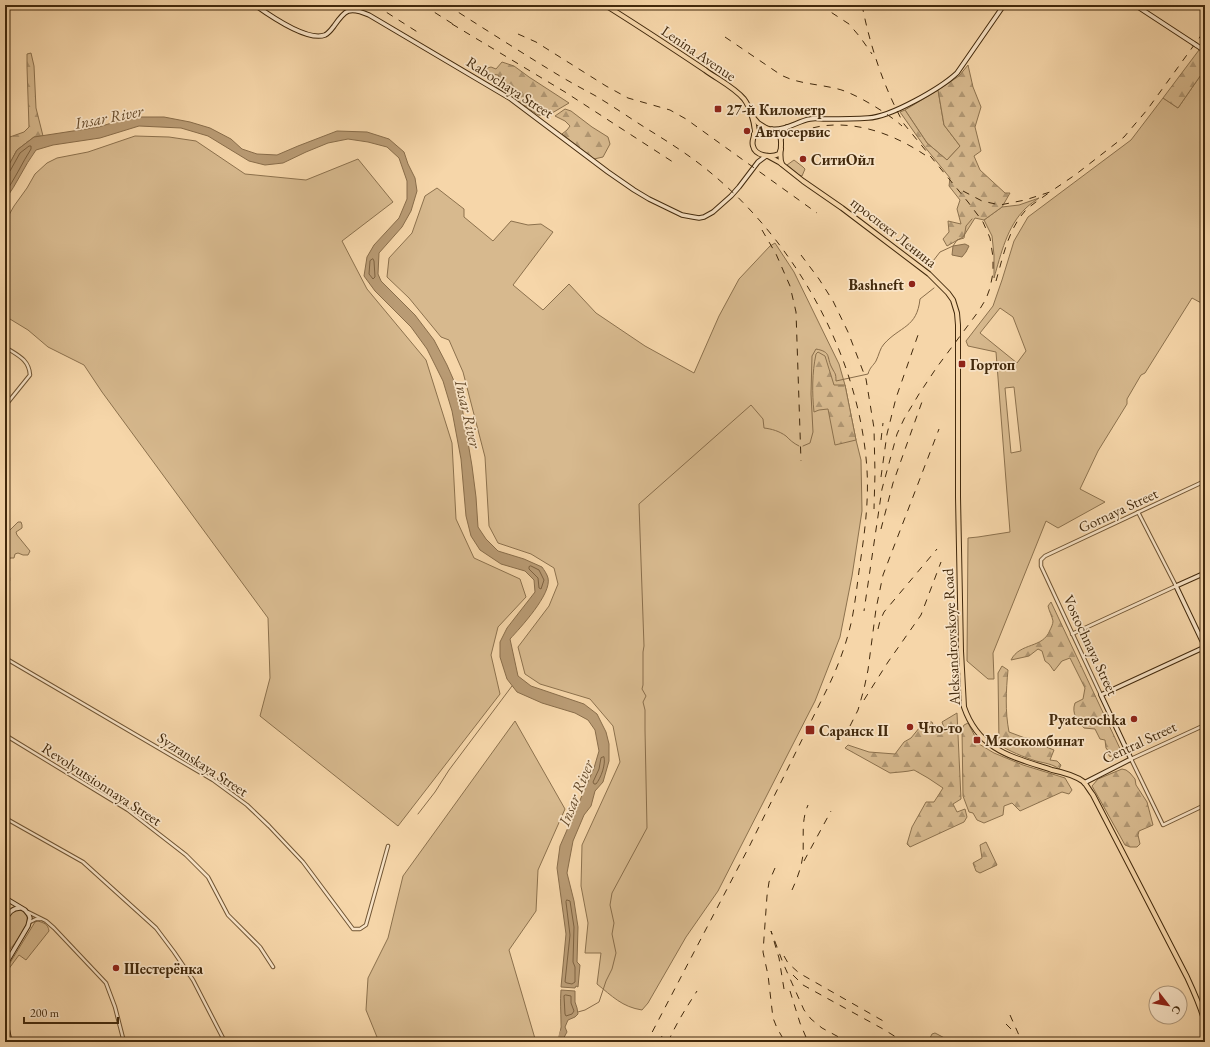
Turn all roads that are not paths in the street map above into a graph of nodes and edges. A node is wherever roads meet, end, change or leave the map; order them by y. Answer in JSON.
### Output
{"nodes":[{"id":1,"x":255,"y":5,"type":"edge"},
{"id":2,"x":605,"y":5,"type":"edge"},
{"id":3,"x":1004,"y":5,"type":"edge"},
{"id":4,"x":1135,"y":5,"type":"edge"},
{"id":5,"x":1205,"y":51,"type":"edge"},
{"id":6,"x":751,"y":115,"type":"junction"},
{"id":7,"x":788,"y":126,"type":"junction"},
{"id":8,"x":770,"y":129,"type":"junction"},
{"id":9,"x":754,"y":135,"type":"junction"},
{"id":10,"x":781,"y":140,"type":"junction"},
{"id":11,"x":781,"y":149,"type":"junction"},
{"id":12,"x":756,"y":151,"type":"junction"},
{"id":13,"x":767,"y":156,"type":"junction"},
{"id":14,"x":758,"y":162,"type":"junction"},
{"id":15,"x":783,"y":165,"type":"junction"},
{"id":16,"x":957,"y":340,"type":"joint"},
{"id":17,"x":5,"y":347,"type":"edge"},
{"id":18,"x":5,"y":406,"type":"edge"},
{"id":19,"x":1205,"y":481,"type":"edge"},
{"id":20,"x":1138,"y":512,"type":"junction"},
{"id":21,"x":1041,"y":560,"type":"joint"},
{"id":22,"x":1205,"y":573,"type":"edge"},
{"id":23,"x":1176,"y":586,"type":"junction"},
{"id":24,"x":1072,"y":634,"type":"junction"},
{"id":25,"x":1205,"y":647,"type":"edge"},
{"id":26,"x":5,"y":658,"type":"edge"},
{"id":27,"x":1101,"y":695,"type":"junction"},
{"id":28,"x":1205,"y":725,"type":"edge"},
{"id":29,"x":5,"y":735,"type":"edge"},
{"id":30,"x":1131,"y":759,"type":"junction"},
{"id":31,"x":1084,"y":783,"type":"junction"},
{"id":32,"x":1205,"y":805,"type":"edge"},
{"id":33,"x":5,"y":818,"type":"edge"},
{"id":34,"x":388,"y":846,"type":"dead end"},
{"id":35,"x":5,"y":898,"type":"edge"},
{"id":36,"x":5,"y":904,"type":"edge"},
{"id":37,"x":23,"y":909,"type":"junction"},
{"id":38,"x":28,"y":912,"type":"junction"},
{"id":39,"x":8,"y":915,"type":"junction"},
{"id":40,"x":42,"y":919,"type":"junction"},
{"id":41,"x":5,"y":920,"type":"edge"},
{"id":42,"x":30,"y":922,"type":"junction"},
{"id":43,"x":13,"y":951,"type":"junction"},
{"id":44,"x":5,"y":956,"type":"edge"},
{"id":45,"x":5,"y":965,"type":"edge"},
{"id":46,"x":273,"y":967,"type":"dead end"},
{"id":47,"x":5,"y":1019,"type":"edge"},
{"id":48,"x":1205,"y":1023,"type":"edge"},
{"id":49,"x":10,"y":1042,"type":"edge"},
{"id":50,"x":124,"y":1042,"type":"edge"},
{"id":51,"x":225,"y":1042,"type":"edge"}],
"edges":[{"from":1,"to":14,"type":"street","name":"Rabochaya Street"},
{"from":2,"to":6,"type":"main road","name":"Lenina Avenue"},
{"from":3,"to":7,"type":"street"},
{"from":4,"to":5,"type":"street"},
{"from":6,"to":8,"type":"main road"},
{"from":6,"to":9,"type":"main road"},
{"from":7,"to":8,"type":"street"},
{"from":7,"to":10,"type":"street"},
{"from":8,"to":9,"type":"main road"},
{"from":8,"to":10,"type":"main road"},
{"from":9,"to":12,"type":"main road"},
{"from":10,"to":11,"type":"main road"},
{"from":11,"to":13,"type":"main road"},
{"from":11,"to":15,"type":"main road"},
{"from":12,"to":13,"type":"main road"},
{"from":12,"to":14,"type":"street"},
{"from":13,"to":14,"type":"street","name":"Rabochaya Street"},
{"from":13,"to":15,"type":"main road","name":"проспект Ленина"},
{"from":15,"to":16,"type":"main road","name":"проспект Ленина"},
{"from":16,"to":31,"type":"main road","name":"Aleksandrovskoye Road"},
{"from":17,"to":18,"type":"street"},
{"from":19,"to":20,"type":"street","name":"Gornaya Street"},
{"from":20,"to":21,"type":"street","name":"Gornaya Street"},
{"from":20,"to":23,"type":"street"},
{"from":21,"to":24,"type":"street","name":"Vostochnaya Street"},
{"from":22,"to":23,"type":"street"},
{"from":23,"to":24,"type":"street"},
{"from":23,"to":25,"type":"street"},
{"from":24,"to":27,"type":"street","name":"Vostochnaya Street"},
{"from":25,"to":27,"type":"street"},
{"from":26,"to":34,"type":"street","name":"Syzranskaya Street"},
{"from":27,"to":30,"type":"street","name":"Vostochnaya Street"},
{"from":28,"to":30,"type":"street","name":"Central Street"},
{"from":29,"to":46,"type":"street","name":"Revolyutsionnaya Street"},
{"from":30,"to":31,"type":"street","name":"Central Street"},
{"from":30,"to":32,"type":"street","name":"Vostochnaya Street"},
{"from":31,"to":48,"type":"main road","name":"Aleksandrovskoye Road"},
{"from":33,"to":51,"type":"street"},
{"from":35,"to":37,"type":"street"},
{"from":36,"to":39,"type":"street"},
{"from":37,"to":38,"type":"street"},
{"from":37,"to":39,"type":"street"},
{"from":38,"to":40,"type":"street"},
{"from":38,"to":42,"type":"street"},
{"from":39,"to":41,"type":"street"},
{"from":40,"to":42,"type":"street"},
{"from":40,"to":50,"type":"street"},
{"from":42,"to":43,"type":"street"},
{"from":43,"to":44,"type":"street"},
{"from":43,"to":45,"type":"street"},
{"from":47,"to":49,"type":"street"}]}
